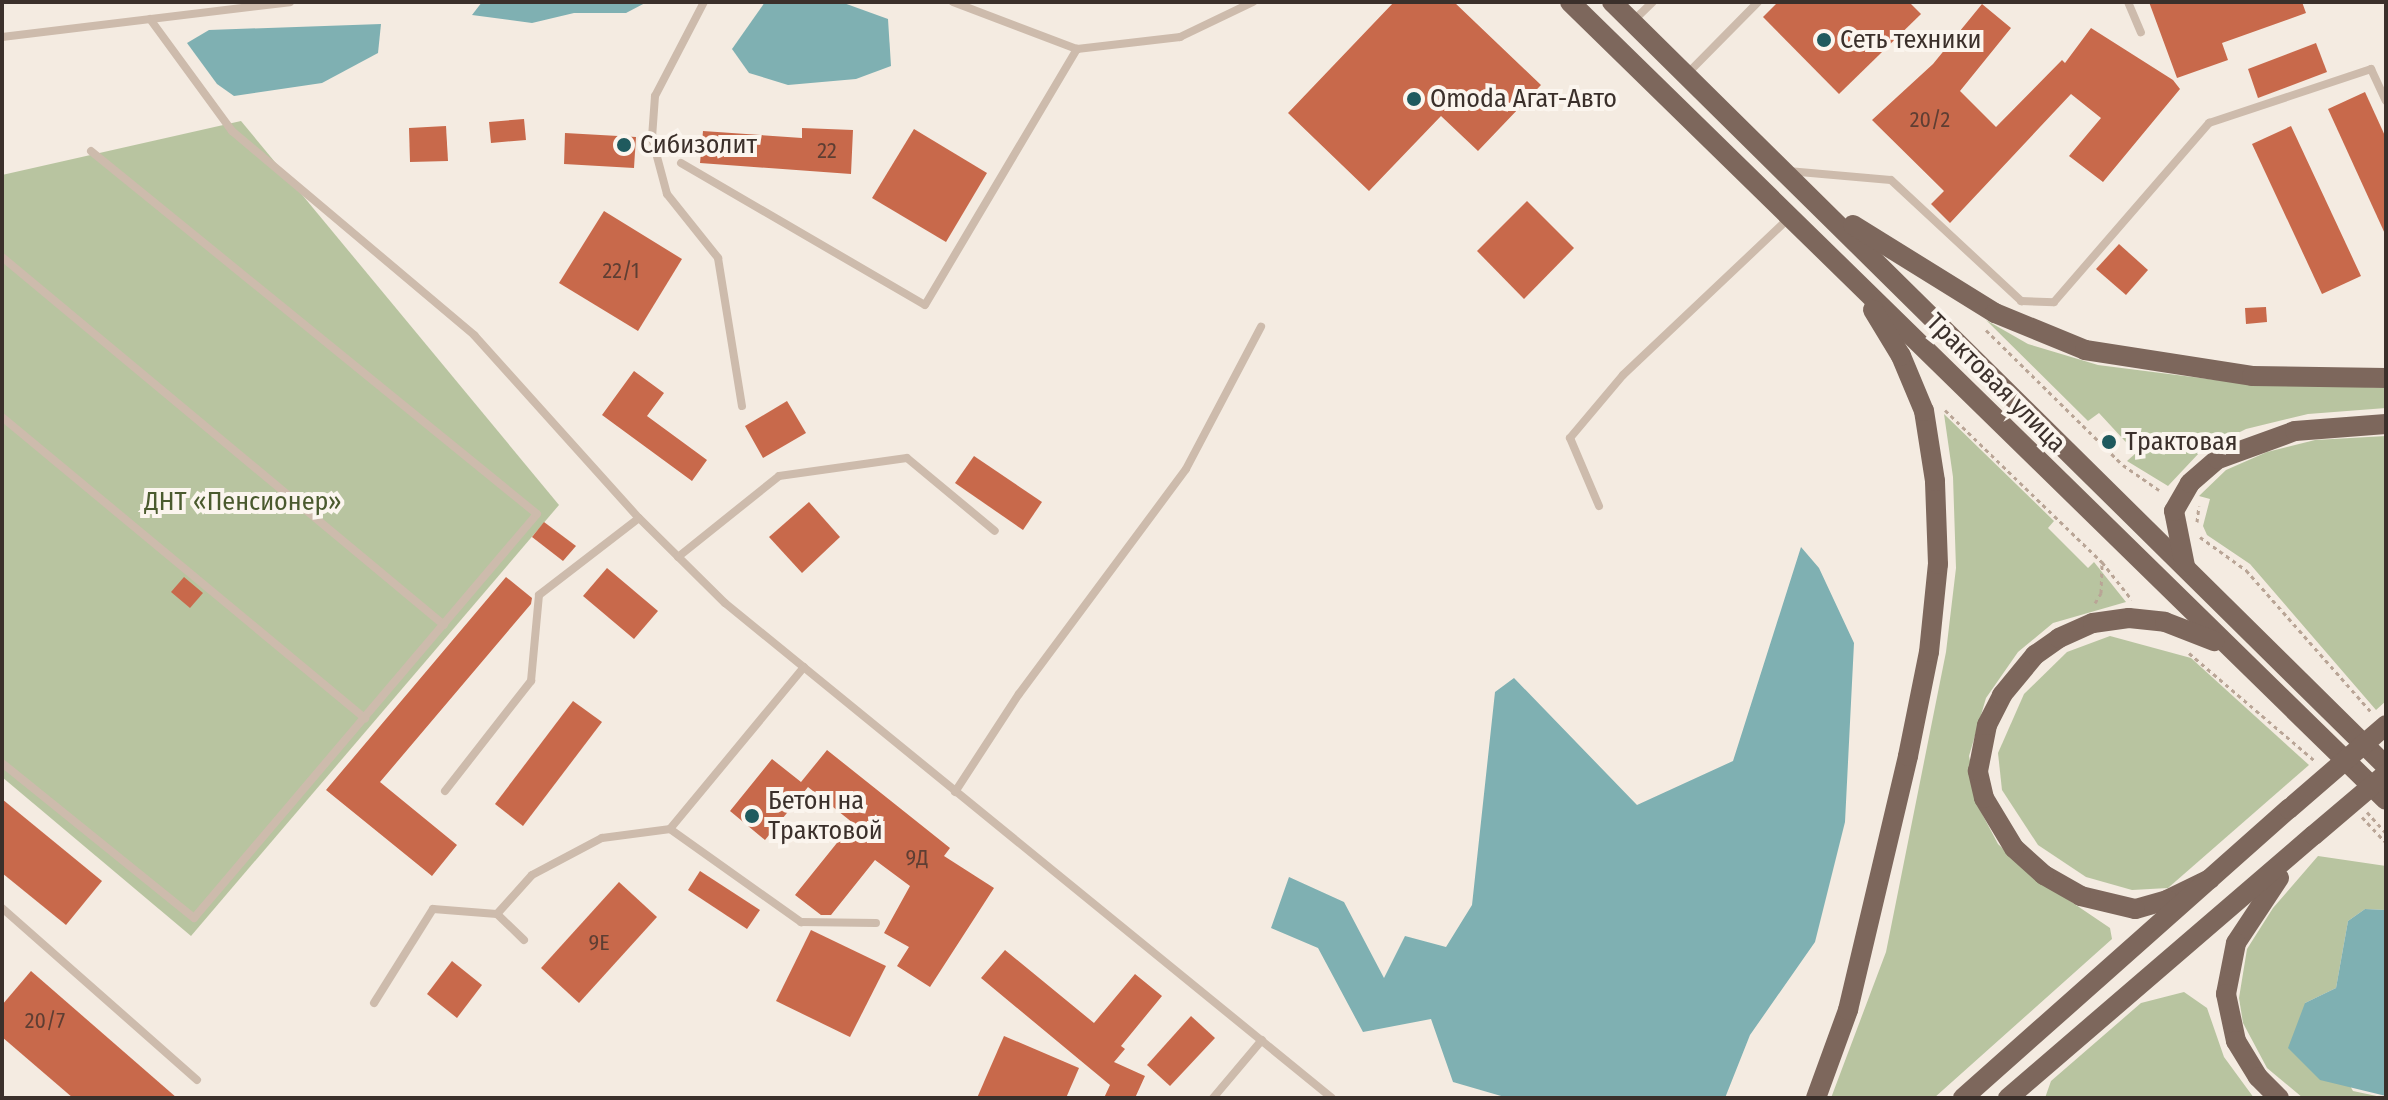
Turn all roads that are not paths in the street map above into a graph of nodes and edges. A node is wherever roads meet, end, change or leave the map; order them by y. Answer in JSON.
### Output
{"nodes":[{"id":1,"x":290,"y":2,"type":"edge"},
{"id":2,"x":704,"y":2,"type":"edge"},
{"id":3,"x":953,"y":2,"type":"edge"},
{"id":4,"x":1253,"y":2,"type":"edge"},
{"id":5,"x":1570,"y":2,"type":"edge"},
{"id":6,"x":1612,"y":2,"type":"edge"},
{"id":7,"x":1653,"y":2,"type":"edge"},
{"id":8,"x":1758,"y":2,"type":"edge"},
{"id":9,"x":2128,"y":2,"type":"edge"},
{"id":10,"x":150,"y":19,"type":"junction"},
{"id":11,"x":1632,"y":22,"type":"junction"},
{"id":12,"x":2141,"y":32,"type":"dead end"},
{"id":13,"x":2,"y":37,"type":"edge"},
{"id":14,"x":1077,"y":49,"type":"junction"},
{"id":15,"x":1686,"y":75,"type":"junction"},
{"id":16,"x":2386,"y":101,"type":"edge"},
{"id":17,"x":91,"y":151,"type":"dead end"},
{"id":18,"x":681,"y":163,"type":"dead end"},
{"id":19,"x":1783,"y":171,"type":"junction"},
{"id":20,"x":1805,"y":192,"type":"junction"},
{"id":21,"x":1791,"y":216,"type":"junction"},
{"id":22,"x":2,"y":257,"type":"edge"},
{"id":23,"x":1839,"y":265,"type":"junction"},
{"id":24,"x":1261,"y":327,"type":"dead end"},
{"id":25,"x":2386,"y":378,"type":"edge"},
{"id":26,"x":742,"y":406,"type":"dead end"},
{"id":27,"x":2,"y":417,"type":"edge"},
{"id":28,"x":2386,"y":424,"type":"edge"},
{"id":29,"x":1599,"y":506,"type":"dead end"},
{"id":30,"x":639,"y":518,"type":"junction"},
{"id":31,"x":995,"y":531,"type":"dead end"},
{"id":32,"x":678,"y":557,"type":"junction"},
{"id":33,"x":2186,"y":570,"type":"junction"},
{"id":34,"x":444,"y":625,"type":"junction"},
{"id":35,"x":2227,"y":648,"type":"junction"},
{"id":36,"x":804,"y":667,"type":"junction"},
{"id":37,"x":365,"y":718,"type":"junction"},
{"id":38,"x":2381,"y":721,"type":"edge"},
{"id":39,"x":2,"y":763,"type":"edge"},
{"id":40,"x":2386,"y":766,"type":"edge"},
{"id":41,"x":2386,"y":774,"type":"edge"},
{"id":42,"x":445,"y":791,"type":"dead end"},
{"id":43,"x":955,"y":792,"type":"junction"},
{"id":44,"x":2386,"y":800,"type":"edge"},
{"id":45,"x":670,"y":829,"type":"junction"},
{"id":46,"x":2314,"y":835,"type":"junction"},
{"id":47,"x":2210,"y":879,"type":"junction"},
{"id":48,"x":2,"y":908,"type":"edge"},
{"id":49,"x":497,"y":914,"type":"junction"},
{"id":50,"x":876,"y":923,"type":"dead end"},
{"id":51,"x":524,"y":940,"type":"dead end"},
{"id":52,"x":374,"y":1003,"type":"dead end"},
{"id":53,"x":1262,"y":1040,"type":"junction"},
{"id":54,"x":2053,"y":1059,"type":"junction"},
{"id":55,"x":197,"y":1080,"type":"dead end"},
{"id":56,"x":1213,"y":1098,"type":"edge"},
{"id":57,"x":1332,"y":1098,"type":"edge"},
{"id":58,"x":1816,"y":1098,"type":"edge"},
{"id":59,"x":1963,"y":1098,"type":"edge"},
{"id":60,"x":2008,"y":1098,"type":"edge"},
{"id":61,"x":2033,"y":1098,"type":"edge"},
{"id":62,"x":2279,"y":1098,"type":"edge"}],
"edges":[{"from":1,"to":10,"type":"lane"},
{"from":2,"to":26,"type":"lane"},
{"from":3,"to":14,"type":"lane"},
{"from":4,"to":14,"type":"lane"},
{"from":5,"to":21,"type":"main road","name":"Трактовая улица"},
{"from":6,"to":11,"type":"main road","name":"Трактовая улица"},
{"from":7,"to":11,"type":"lane"},
{"from":8,"to":15,"type":"lane"},
{"from":9,"to":12,"type":"lane"},
{"from":10,"to":13,"type":"lane"},
{"from":10,"to":30,"type":"lane"},
{"from":11,"to":15,"type":"main road","name":"Трактовая улица"},
{"from":14,"to":18,"type":"lane"},
{"from":15,"to":19,"type":"main road","name":"Трактовая улица"},
{"from":16,"to":19,"type":"lane"},
{"from":17,"to":34,"type":"lane"},
{"from":19,"to":20,"type":"main road","name":"Трактовая улица"},
{"from":20,"to":25,"type":"main road"},
{"from":20,"to":33,"type":"main road","name":"Трактовая улица"},
{"from":21,"to":23,"type":"main road","name":"Трактовая улица"},
{"from":21,"to":29,"type":"lane"},
{"from":22,"to":34,"type":"lane"},
{"from":23,"to":35,"type":"main road","name":"Трактовая улица"},
{"from":23,"to":58,"type":"main road"},
{"from":24,"to":43,"type":"lane"},
{"from":27,"to":37,"type":"lane"},
{"from":28,"to":33,"type":"main road"},
{"from":30,"to":32,"type":"lane"},
{"from":30,"to":42,"type":"lane"},
{"from":31,"to":32,"type":"lane"},
{"from":32,"to":36,"type":"lane"},
{"from":33,"to":40,"type":"main road","name":"Трактовая улица"},
{"from":34,"to":37,"type":"lane"},
{"from":35,"to":44,"type":"main road","name":"Трактовая улица"},
{"from":35,"to":47,"type":"main road"},
{"from":36,"to":43,"type":"lane"},
{"from":36,"to":45,"type":"lane"},
{"from":37,"to":39,"type":"lane"},
{"from":38,"to":47,"type":"main road","bridge":true},
{"from":41,"to":46,"type":"main road","bridge":true},
{"from":43,"to":53,"type":"lane"},
{"from":45,"to":49,"type":"lane"},
{"from":45,"to":50,"type":"lane"},
{"from":46,"to":54,"type":"main road"},
{"from":46,"to":62,"type":"main road"},
{"from":47,"to":59,"type":"main road"},
{"from":48,"to":55,"type":"lane"},
{"from":49,"to":51,"type":"lane"},
{"from":49,"to":52,"type":"lane"},
{"from":53,"to":56,"type":"lane"},
{"from":53,"to":57,"type":"lane"},
{"from":54,"to":60,"type":"main road"},
{"from":54,"to":61,"type":"main road"}]}
